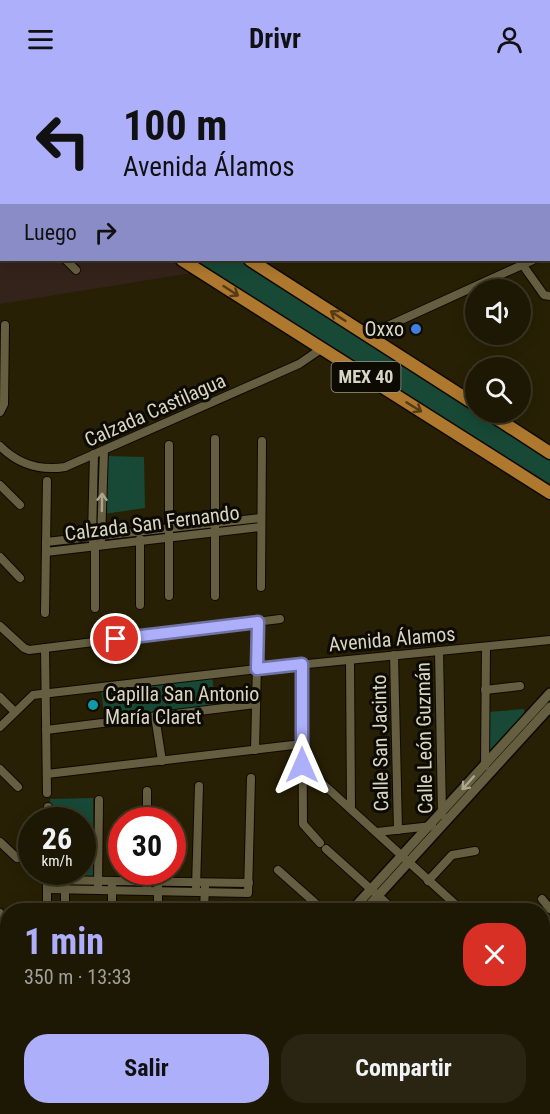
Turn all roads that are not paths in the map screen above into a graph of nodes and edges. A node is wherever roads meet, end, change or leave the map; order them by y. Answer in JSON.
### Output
{"nodes":[{"id":1,"x":67,"y":261,"type":"edge"},
{"id":2,"x":184,"y":261,"type":"edge"},
{"id":3,"x":252,"y":261,"type":"edge"},
{"id":4,"x":530,"y":261,"type":"edge"},
{"id":5,"x":522,"y":264,"type":"junction"},
{"id":6,"x":76,"y":270,"type":"dead end"},
{"id":7,"x":550,"y":296,"type":"edge"},
{"id":8,"x":5,"y":325,"type":"dead end"},
{"id":9,"x":368,"y":335,"type":"junction"},
{"id":10,"x":2,"y":344,"type":"edge"},
{"id":11,"x":321,"y":349,"type":"junction"},
{"id":12,"x":465,"y":398,"type":"edge"},
{"id":13,"x":0,"y":412,"type":"edge"},
{"id":14,"x":504,"y":423,"type":"edge"},
{"id":15,"x":215,"y":439,"type":"dead end"},
{"id":16,"x":262,"y":441,"type":"dead end"},
{"id":17,"x":169,"y":445,"type":"dead end"},
{"id":18,"x":0,"y":446,"type":"edge"},
{"id":19,"x":104,"y":450,"type":"junction"},
{"id":20,"x":550,"y":453,"type":"edge"},
{"id":21,"x":94,"y":454,"type":"junction"},
{"id":22,"x":47,"y":481,"type":"dead end"},
{"id":23,"x":0,"y":485,"type":"edge"},
{"id":24,"x":550,"y":493,"type":"edge"},
{"id":25,"x":20,"y":505,"type":"dead end"},
{"id":26,"x":261,"y":518,"type":"junction"},
{"id":27,"x":215,"y":527,"type":"junction"},
{"id":28,"x":261,"y":527,"type":"junction"},
{"id":29,"x":169,"y":528,"type":"junction"},
{"id":30,"x":140,"y":531,"type":"junction"},
{"id":31,"x":101,"y":536,"type":"junction"},
{"id":32,"x":92,"y":537,"type":"junction"},
{"id":33,"x":169,"y":537,"type":"junction"},
{"id":34,"x":140,"y":541,"type":"junction"},
{"id":35,"x":46,"y":542,"type":"junction"},
{"id":36,"x":96,"y":548,"type":"junction"},
{"id":37,"x":46,"y":552,"type":"junction"},
{"id":38,"x":2,"y":563,"type":"edge"},
{"id":39,"x":20,"y":578,"type":"dead end"},
{"id":40,"x":261,"y":587,"type":"dead end"},
{"id":41,"x":169,"y":596,"type":"dead end"},
{"id":42,"x":216,"y":596,"type":"dead end"},
{"id":43,"x":140,"y":605,"type":"dead end"},
{"id":44,"x":95,"y":608,"type":"dead end"},
{"id":45,"x":45,"y":613,"type":"dead end"},
{"id":46,"x":280,"y":619,"type":"dead end"},
{"id":47,"x":258,"y":622,"type":"junction"},
{"id":48,"x":0,"y":626,"type":"edge"},
{"id":49,"x":550,"y":640,"type":"edge"},
{"id":50,"x":486,"y":647,"type":"junction"},
{"id":51,"x":45,"y":648,"type":"junction"},
{"id":52,"x":439,"y":651,"type":"junction"},
{"id":53,"x":394,"y":655,"type":"junction"},
{"id":54,"x":350,"y":660,"type":"junction"},
{"id":55,"x":302,"y":664,"type":"junction"},
{"id":56,"x":257,"y":669,"type":"junction"},
{"id":57,"x":520,"y":686,"type":"dead end"},
{"id":58,"x":486,"y":690,"type":"junction"},
{"id":59,"x":46,"y":693,"type":"junction"},
{"id":60,"x":550,"y":693,"type":"edge"},
{"id":61,"x":0,"y":697,"type":"edge"},
{"id":62,"x":256,"y":704,"type":"junction"},
{"id":63,"x":550,"y":706,"type":"edge"},
{"id":64,"x":15,"y":712,"type":"junction"},
{"id":65,"x":155,"y":716,"type":"junction"},
{"id":66,"x":526,"y":726,"type":"junction"},
{"id":67,"x":0,"y":727,"type":"edge"},
{"id":68,"x":46,"y":730,"type":"junction"},
{"id":69,"x":302,"y":744,"type":"junction"},
{"id":70,"x":255,"y":750,"type":"junction"},
{"id":71,"x":162,"y":761,"type":"junction"},
{"id":72,"x":302,"y":765,"type":"junction"},
{"id":73,"x":485,"y":765,"type":"junction"},
{"id":74,"x":0,"y":769,"type":"edge"},
{"id":75,"x":47,"y":774,"type":"junction"},
{"id":76,"x":487,"y":777,"type":"junction"},
{"id":77,"x":251,"y":778,"type":"dead end"},
{"id":78,"x":199,"y":786,"type":"dead end"},
{"id":79,"x":18,"y":787,"type":"dead end"},
{"id":80,"x":147,"y":791,"type":"dead end"},
{"id":81,"x":47,"y":793,"type":"dead end"},
{"id":82,"x":99,"y":800,"type":"dead end"},
{"id":83,"x":147,"y":807,"type":"edge"},
{"id":84,"x":351,"y":808,"type":"junction"},
{"id":85,"x":442,"y":812,"type":"junction"},
{"id":86,"x":442,"y":825,"type":"junction"},
{"id":87,"x":429,"y":826,"type":"junction"},
{"id":88,"x":398,"y":830,"type":"junction"},
{"id":89,"x":377,"y":832,"type":"junction"},
{"id":90,"x":0,"y":842,"type":"edge"},
{"id":91,"x":475,"y":851,"type":"dead end"},
{"id":92,"x":17,"y":858,"type":"dead end"},
{"id":93,"x":405,"y":860,"type":"junction"},
{"id":94,"x":278,"y":870,"type":"dead end"},
{"id":95,"x":428,"y":881,"type":"junction"},
{"id":96,"x":108,"y":882,"type":"edge"},
{"id":97,"x":186,"y":883,"type":"edge"},
{"id":98,"x":201,"y":883,"type":"junction"},
{"id":99,"x":47,"y":885,"type":"edge"},
{"id":100,"x":65,"y":885,"type":"joint"},
{"id":101,"x":112,"y":885,"type":"edge"},
{"id":102,"x":147,"y":885,"type":"edge"},
{"id":103,"x":158,"y":885,"type":"edge"},
{"id":104,"x":98,"y":886,"type":"junction"},
{"id":105,"x":249,"y":887,"type":"junction"},
{"id":106,"x":112,"y":890,"type":"junction"},
{"id":107,"x":147,"y":891,"type":"junction"},
{"id":108,"x":158,"y":891,"type":"junction"},
{"id":109,"x":200,"y":892,"type":"junction"},
{"id":110,"x":375,"y":892,"type":"junction"},
{"id":111,"x":542,"y":899,"type":"dead end"},
{"id":112,"x":47,"y":903,"type":"edge"},
{"id":113,"x":64,"y":903,"type":"edge"},
{"id":114,"x":112,"y":903,"type":"edge"},
{"id":115,"x":158,"y":903,"type":"edge"},
{"id":116,"x":202,"y":903,"type":"edge"},
{"id":117,"x":315,"y":903,"type":"edge"},
{"id":118,"x":361,"y":903,"type":"edge"},
{"id":119,"x":369,"y":903,"type":"edge"},
{"id":120,"x":387,"y":903,"type":"edge"},
{"id":121,"x":454,"y":903,"type":"edge"},
{"id":122,"x":545,"y":903,"type":"edge"}],
"edges":[{"from":1,"to":6,"type":"street"},
{"from":2,"to":11,"type":"highway","number":"MEX 40","one_way":true},
{"from":9,"to":3,"type":"highway","number":"MEX 40","one_way":true},
{"from":4,"to":5,"type":"street"},
{"from":5,"to":7,"type":"street"},
{"from":5,"to":9,"type":"street"},
{"from":8,"to":10,"type":"street"},
{"from":9,"to":12,"type":"highway","number":"MEX 40"},
{"from":10,"to":13,"type":"street"},
{"from":11,"to":19,"type":"street","name":"Calzada Castilagua"},
{"from":11,"to":24,"type":"highway","number":"MEX 40","one_way":true},
{"from":14,"to":20,"type":"highway"},
{"from":15,"to":27,"type":"street"},
{"from":16,"to":26,"type":"street"},
{"from":17,"to":29,"type":"street"},
{"from":18,"to":21,"type":"street","name":"Calzada Castilagua"},
{"from":19,"to":21,"type":"street","name":"Calzada Castilagua"},
{"from":31,"to":19,"type":"street","one_way":true},
{"from":21,"to":32,"type":"street"},
{"from":22,"to":35,"type":"street"},
{"from":23,"to":25,"type":"street"},
{"from":26,"to":27,"type":"street","name":"Calzada San Fernando"},
{"from":26,"to":28,"type":"street"},
{"from":27,"to":28,"type":"street","name":"Calzada San Fernando"},
{"from":27,"to":29,"type":"street","name":"Calzada San Fernando"},
{"from":27,"to":33,"type":"street","name":"Calzada San Fernando"},
{"from":27,"to":42,"type":"street"},
{"from":28,"to":40,"type":"street"},
{"from":29,"to":30,"type":"street","name":"Calzada San Fernando"},
{"from":29,"to":33,"type":"street"},
{"from":30,"to":31,"type":"street","name":"Calzada San Fernando"},
{"from":30,"to":34,"type":"street"},
{"from":31,"to":32,"type":"street","name":"Calzada San Fernando"},
{"from":31,"to":36,"type":"street"},
{"from":32,"to":35,"type":"street","name":"Calzada San Fernando"},
{"from":32,"to":36,"type":"street"},
{"from":33,"to":34,"type":"street","name":"Calzada San Fernando"},
{"from":33,"to":41,"type":"street"},
{"from":34,"to":36,"type":"street","name":"Calzada San Fernando"},
{"from":34,"to":43,"type":"street"},
{"from":35,"to":37,"type":"street"},
{"from":36,"to":37,"type":"street","name":"Calzada San Fernando"},
{"from":36,"to":44,"type":"street"},
{"from":37,"to":45,"type":"street"},
{"from":38,"to":39,"type":"street"},
{"from":46,"to":47,"type":"street"},
{"from":47,"to":51,"type":"street"},
{"from":47,"to":56,"type":"street"},
{"from":48,"to":51,"type":"street"},
{"from":49,"to":50,"type":"street","name":"Avenida Álamos"},
{"from":50,"to":52,"type":"street","name":"Avenida Álamos"},
{"from":50,"to":58,"type":"street"},
{"from":51,"to":59,"type":"street"},
{"from":52,"to":53,"type":"street","name":"Avenida Álamos"},
{"from":52,"to":85,"type":"street","name":"Calle León Guzmán"},
{"from":53,"to":54,"type":"street","name":"Avenida Álamos"},
{"from":53,"to":88,"type":"street","name":"Calle San Jacinto"},
{"from":54,"to":55,"type":"street","name":"Avenida Álamos"},
{"from":54,"to":84,"type":"street"},
{"from":55,"to":56,"type":"street","name":"Avenida Álamos"},
{"from":55,"to":69,"type":"street"},
{"from":56,"to":59,"type":"street","name":"Avenida Álamos"},
{"from":56,"to":62,"type":"street"},
{"from":57,"to":58,"type":"street"},
{"from":58,"to":73,"type":"street"},
{"from":59,"to":64,"type":"street","name":"Avenida Álamos"},
{"from":59,"to":68,"type":"street"},
{"from":60,"to":66,"type":"street"},
{"from":61,"to":64,"type":"street"},
{"from":62,"to":65,"type":"street"},
{"from":62,"to":70,"type":"street"},
{"from":63,"to":66,"type":"street"},
{"from":64,"to":67,"type":"street","name":"Avenida Álamos"},
{"from":65,"to":68,"type":"street"},
{"from":65,"to":71,"type":"street"},
{"from":66,"to":73,"type":"street"},
{"from":66,"to":76,"type":"street"},
{"from":68,"to":75,"type":"street"},
{"from":69,"to":70,"type":"street"},
{"from":69,"to":72,"type":"street"},
{"from":70,"to":71,"type":"street"},
{"from":71,"to":75,"type":"street"},
{"from":72,"to":84,"type":"street"},
{"from":72,"to":110,"type":"street"},
{"from":73,"to":76,"type":"street"},
{"from":73,"to":85,"type":"street","one_way":true},
{"from":74,"to":79,"type":"street"},
{"from":75,"to":81,"type":"street"},
{"from":76,"to":86,"type":"street"},
{"from":77,"to":105,"type":"street"},
{"from":78,"to":98,"type":"street"},
{"from":80,"to":83,"type":"street"},
{"from":82,"to":104,"type":"street"},
{"from":84,"to":89,"type":"street"},
{"from":85,"to":86,"type":"street","name":"Calle León Guzmán"},
{"from":85,"to":87,"type":"street"},
{"from":86,"to":87,"type":"street"},
{"from":86,"to":93,"type":"street"},
{"from":87,"to":88,"type":"street"},
{"from":87,"to":93,"type":"street"},
{"from":88,"to":89,"type":"street"},
{"from":89,"to":93,"type":"street"},
{"from":90,"to":92,"type":"street"},
{"from":91,"to":95,"type":"street"},
{"from":93,"to":95,"type":"street"},
{"from":93,"to":110,"type":"street"},
{"from":94,"to":117,"type":"street"},
{"from":95,"to":121,"type":"street"},
{"from":96,"to":104,"type":"street"},
{"from":97,"to":98,"type":"street"},
{"from":98,"to":105,"type":"street"},
{"from":98,"to":109,"type":"street"},
{"from":99,"to":112,"type":"street"},
{"from":100,"to":104,"type":"street"},
{"from":100,"to":113,"type":"street"},
{"from":101,"to":106,"type":"street"},
{"from":102,"to":107,"type":"street"},
{"from":103,"to":108,"type":"street"},
{"from":104,"to":106,"type":"street"},
{"from":105,"to":109,"type":"street"},
{"from":106,"to":107,"type":"street"},
{"from":106,"to":114,"type":"street"},
{"from":107,"to":108,"type":"street"},
{"from":108,"to":109,"type":"street"},
{"from":108,"to":115,"type":"street"},
{"from":109,"to":116,"type":"street"},
{"from":110,"to":118,"type":"street"},
{"from":110,"to":119,"type":"street"},
{"from":110,"to":120,"type":"street"},
{"from":111,"to":122,"type":"street"}]}
